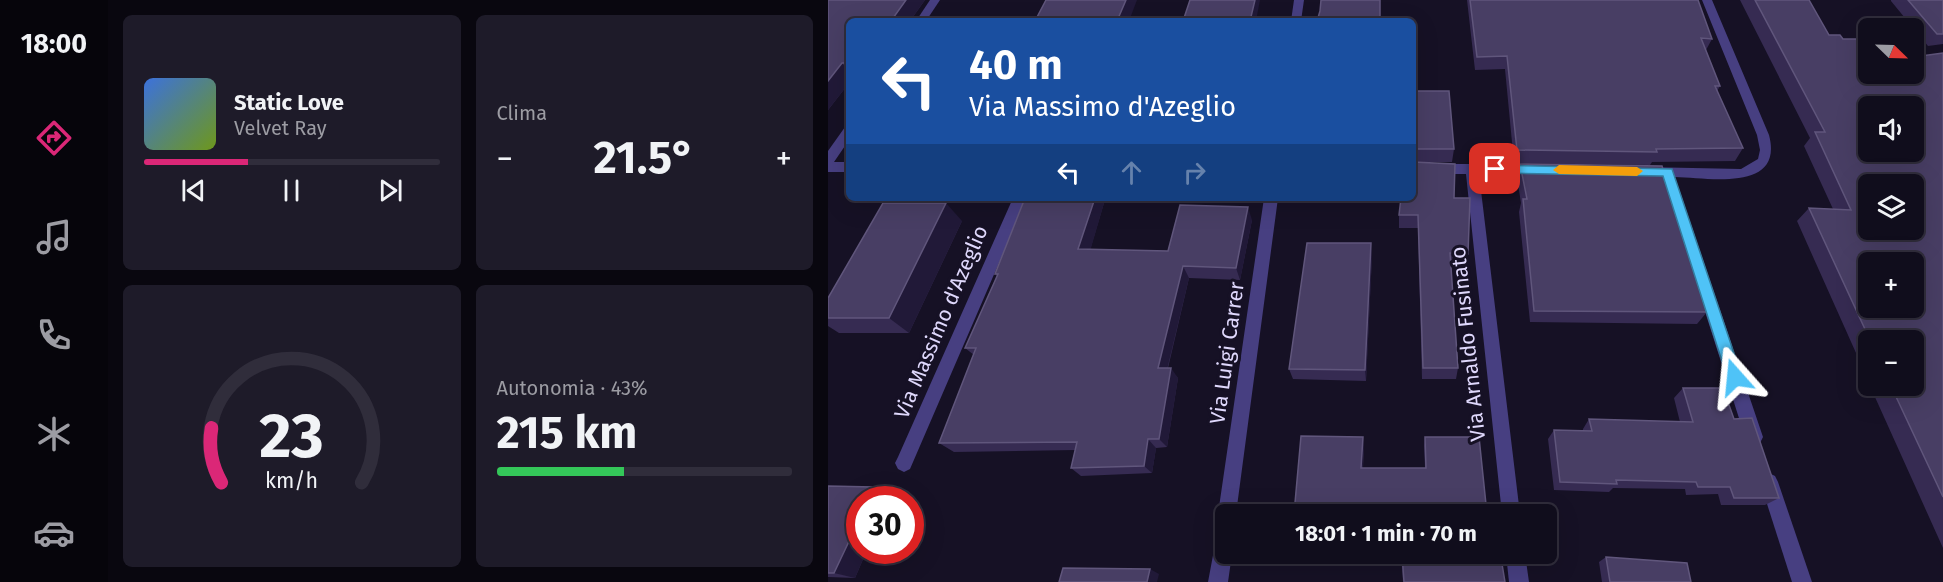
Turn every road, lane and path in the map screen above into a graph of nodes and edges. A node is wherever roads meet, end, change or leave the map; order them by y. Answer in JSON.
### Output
{"nodes":[{"id":1,"x":935,"y":0,"type":"edge"},
{"id":2,"x":1299,"y":0,"type":"edge"},
{"id":3,"x":1707,"y":0,"type":"edge"},
{"id":4,"x":923,"y":18,"type":"edge"},
{"id":5,"x":1296,"y":18,"type":"edge"},
{"id":6,"x":846,"y":134,"type":"edge"},
{"id":7,"x":828,"y":161,"type":"edge"},
{"id":8,"x":828,"y":167,"type":"edge"},
{"id":9,"x":846,"y":167,"type":"edge"},
{"id":10,"x":1416,"y":169,"type":"edge"},
{"id":11,"x":1472,"y":169,"type":"junction"},
{"id":12,"x":1553,"y":170,"type":"edge"},
{"id":13,"x":1633,"y":171,"type":"edge"},
{"id":14,"x":1667,"y":172,"type":"junction"},
{"id":15,"x":1019,"y":201,"type":"edge"},
{"id":16,"x":1271,"y":201,"type":"edge"},
{"id":17,"x":904,"y":463,"type":"dead end"},
{"id":18,"x":1228,"y":504,"type":"edge"},
{"id":19,"x":1510,"y":504,"type":"edge"},
{"id":20,"x":1221,"y":564,"type":"edge"},
{"id":21,"x":1517,"y":564,"type":"edge"},
{"id":22,"x":1218,"y":582,"type":"edge"},
{"id":23,"x":1519,"y":582,"type":"edge"},
{"id":24,"x":1802,"y":582,"type":"edge"}],
"edges":[{"from":1,"to":4,"type":"street"},
{"from":2,"to":5,"type":"street"},
{"from":3,"to":14,"type":"street"},
{"from":6,"to":7,"type":"street"},
{"from":8,"to":9,"type":"street"},
{"from":10,"to":11,"type":"street"},
{"from":11,"to":12,"type":"street"},
{"from":11,"to":19,"type":"street","name":"Via Arnaldo Fusinato"},
{"from":13,"to":14,"type":"street"},
{"from":14,"to":24,"type":"street"},
{"from":15,"to":17,"type":"street","name":"Via Massimo d'Azeglio"},
{"from":16,"to":18,"type":"street","name":"Via Luigi Carrer"},
{"from":20,"to":22,"type":"street"},
{"from":21,"to":23,"type":"street"}]}
